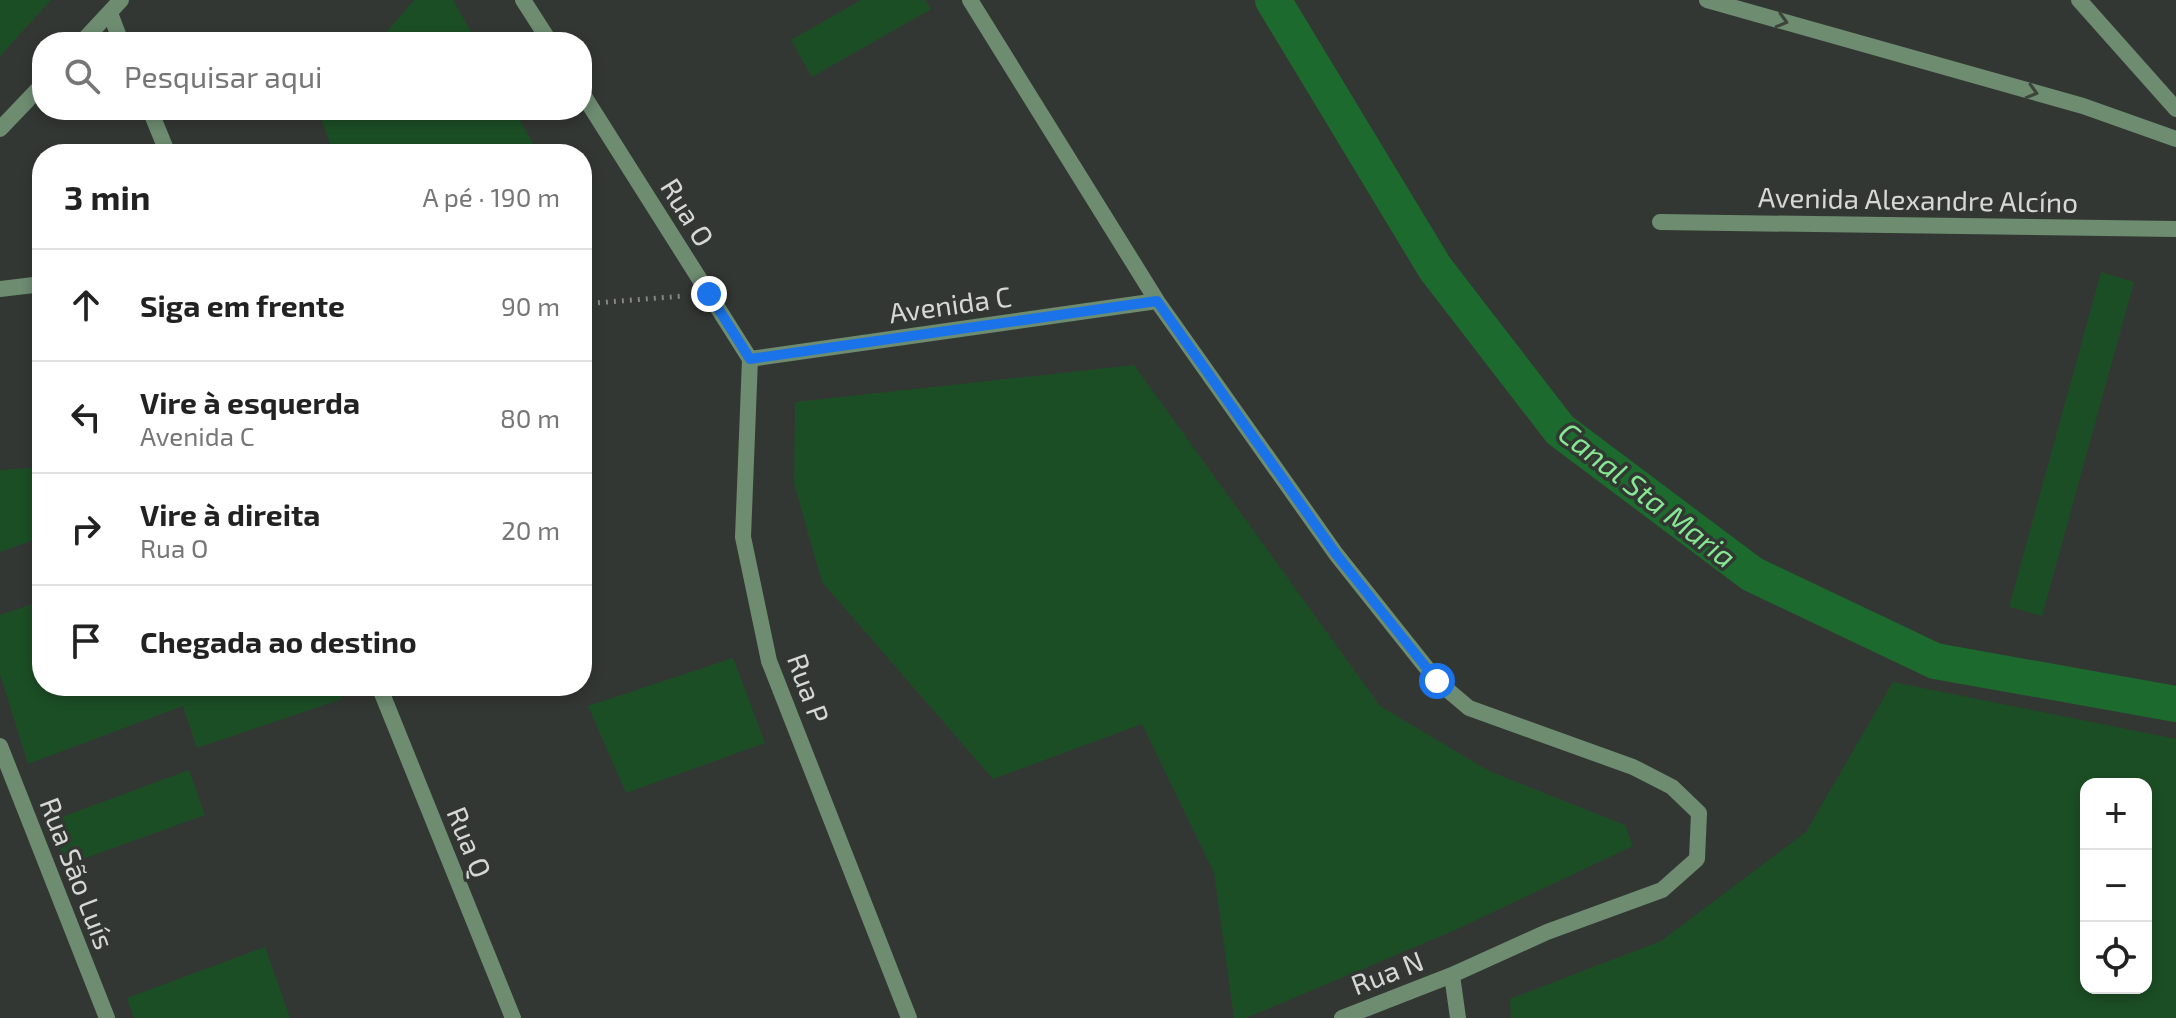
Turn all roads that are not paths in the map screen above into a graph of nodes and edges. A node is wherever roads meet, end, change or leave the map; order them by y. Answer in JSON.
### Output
{"nodes":[{"id":1,"x":121,"y":0,"type":"edge"},
{"id":2,"x":523,"y":0,"type":"edge"},
{"id":3,"x":970,"y":0,"type":"edge"},
{"id":4,"x":2079,"y":0,"type":"edge"},
{"id":5,"x":1711,"y":1,"type":"edge"},
{"id":6,"x":110,"y":13,"type":"junction"},
{"id":7,"x":92,"y":32,"type":"edge"},
{"id":8,"x":117,"y":32,"type":"edge"},
{"id":9,"x":544,"y":32,"type":"edge"},
{"id":10,"x":32,"y":95,"type":"edge"},
{"id":11,"x":592,"y":109,"type":"edge"},
{"id":12,"x":2176,"y":109,"type":"edge"},
{"id":13,"x":154,"y":120,"type":"edge"},
{"id":14,"x":0,"y":129,"type":"edge"},
{"id":15,"x":2176,"y":139,"type":"edge"},
{"id":16,"x":164,"y":144,"type":"edge"},
{"id":17,"x":1660,"y":222,"type":"dead end"},
{"id":18,"x":2176,"y":229,"type":"edge"},
{"id":19,"x":32,"y":285,"type":"edge"},
{"id":20,"x":0,"y":289,"type":"edge"},
{"id":21,"x":1157,"y":301,"type":"junction"},
{"id":22,"x":750,"y":359,"type":"junction"},
{"id":23,"x":383,"y":696,"type":"edge"},
{"id":24,"x":0,"y":746,"type":"edge"},
{"id":25,"x":1452,"y":975,"type":"junction"},
{"id":26,"x":107,"y":1018,"type":"edge"},
{"id":27,"x":513,"y":1018,"type":"edge"},
{"id":28,"x":909,"y":1018,"type":"edge"},
{"id":29,"x":1342,"y":1018,"type":"edge"},
{"id":30,"x":1458,"y":1018,"type":"edge"}],
"edges":[{"from":1,"to":6,"type":"street"},
{"from":2,"to":9,"type":"street"},
{"from":3,"to":21,"type":"street","name":"Rua N"},
{"from":4,"to":12,"type":"street"},
{"from":5,"to":15,"type":"street","one_way":true},
{"from":6,"to":7,"type":"street"},
{"from":6,"to":8,"type":"street"},
{"from":10,"to":14,"type":"street"},
{"from":11,"to":22,"type":"street","name":"Rua O"},
{"from":13,"to":16,"type":"street"},
{"from":17,"to":18,"type":"street","name":"Avenida Alexandre Alcíno"},
{"from":19,"to":20,"type":"street"},
{"from":21,"to":22,"type":"street","name":"Avenida C"},
{"from":21,"to":25,"type":"street","name":"Rua N"},
{"from":22,"to":28,"type":"street","name":"Rua P"},
{"from":23,"to":27,"type":"street","name":"Rua Q"},
{"from":24,"to":26,"type":"street","name":"Rua São Luís"},
{"from":25,"to":29,"type":"street","name":"Rua N"},
{"from":25,"to":30,"type":"street"}]}
